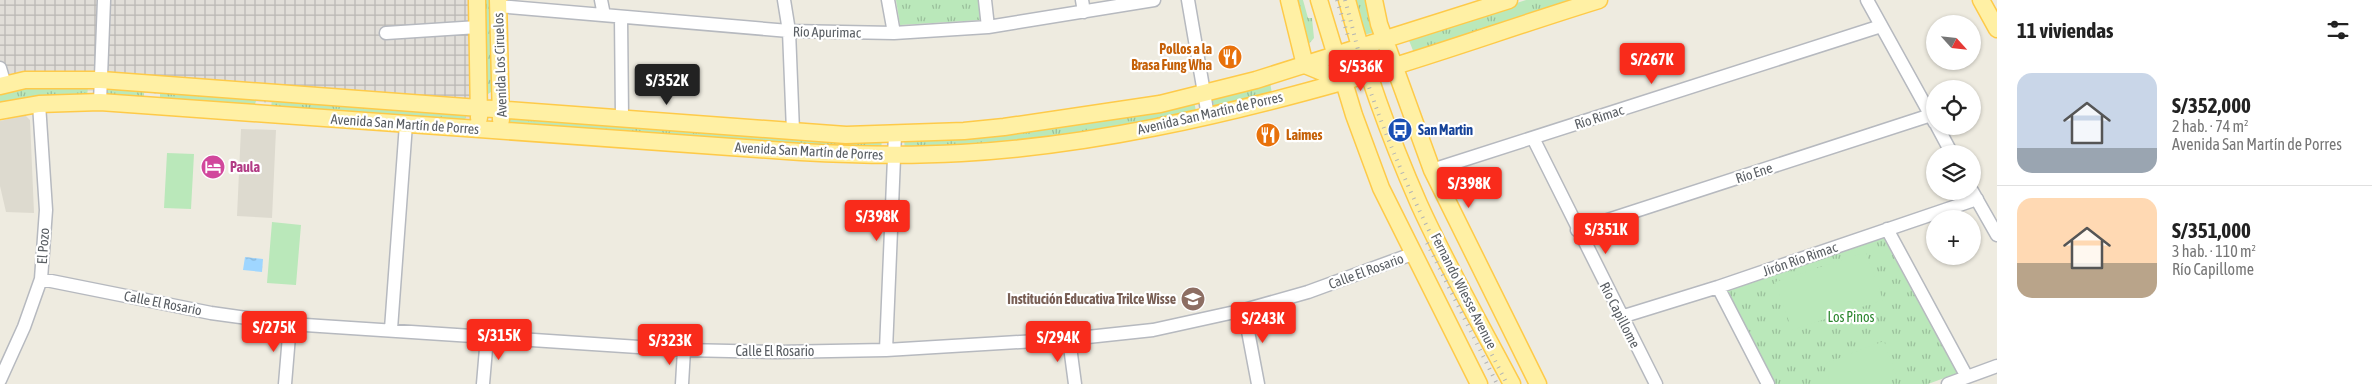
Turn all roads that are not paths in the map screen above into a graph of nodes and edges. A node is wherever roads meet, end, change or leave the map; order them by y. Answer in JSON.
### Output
{"nodes":[{"id":1,"x":104,"y":0,"type":"edge"},
{"id":2,"x":477,"y":0,"type":"edge"},
{"id":3,"x":602,"y":0,"type":"edge"},
{"id":4,"x":784,"y":0,"type":"edge"},
{"id":5,"x":888,"y":0,"type":"edge"},
{"id":6,"x":985,"y":0,"type":"edge"},
{"id":7,"x":1154,"y":0,"type":"edge"},
{"id":8,"x":1188,"y":0,"type":"edge"},
{"id":9,"x":1289,"y":0,"type":"edge"},
{"id":10,"x":1319,"y":0,"type":"edge"},
{"id":11,"x":1347,"y":0,"type":"edge"},
{"id":12,"x":1374,"y":0,"type":"edge"},
{"id":13,"x":1509,"y":0,"type":"edge"},
{"id":14,"x":1599,"y":0,"type":"edge"},
{"id":15,"x":1867,"y":0,"type":"edge"},
{"id":16,"x":1981,"y":0,"type":"edge"},
{"id":17,"x":498,"y":3,"type":"edge"},
{"id":18,"x":1083,"y":6,"type":"edge"},
{"id":19,"x":604,"y":16,"type":"junction"},
{"id":20,"x":621,"y":17,"type":"junction"},
{"id":21,"x":1881,"y":26,"type":"junction"},
{"id":22,"x":478,"y":27,"type":"junction"},
{"id":23,"x":988,"y":27,"type":"junction"},
{"id":24,"x":1997,"y":29,"type":"edge"},
{"id":25,"x":789,"y":31,"type":"junction"},
{"id":26,"x":386,"y":33,"type":"dead end"},
{"id":27,"x":894,"y":33,"type":"junction"},
{"id":28,"x":1385,"y":40,"type":"junction"},
{"id":29,"x":1360,"y":48,"type":"junction"},
{"id":30,"x":1336,"y":56,"type":"junction"},
{"id":31,"x":1306,"y":65,"type":"junction"},
{"id":32,"x":1394,"y":66,"type":"junction"},
{"id":33,"x":0,"y":68,"type":"edge"},
{"id":34,"x":1280,"y":73,"type":"junction"},
{"id":35,"x":1369,"y":73,"type":"junction"},
{"id":36,"x":101,"y":80,"type":"junction"},
{"id":37,"x":1344,"y":81,"type":"junction"},
{"id":38,"x":155,"y":84,"type":"junction"},
{"id":39,"x":2,"y":86,"type":"edge"},
{"id":40,"x":266,"y":92,"type":"junction"},
{"id":41,"x":1204,"y":92,"type":"junction"},
{"id":42,"x":1285,"y":96,"type":"junction"},
{"id":43,"x":100,"y":102,"type":"junction"},
{"id":44,"x":38,"y":104,"type":"junction"},
{"id":45,"x":153,"y":106,"type":"junction"},
{"id":46,"x":1926,"y":108,"type":"edge"},
{"id":47,"x":479,"y":109,"type":"junction"},
{"id":48,"x":501,"y":109,"type":"junction"},
{"id":49,"x":0,"y":111,"type":"edge"},
{"id":50,"x":265,"y":114,"type":"junction"},
{"id":51,"x":1208,"y":116,"type":"junction"},
{"id":52,"x":622,"y":118,"type":"junction"},
{"id":53,"x":406,"y":124,"type":"junction"},
{"id":54,"x":1926,"y":124,"type":"edge"},
{"id":55,"x":478,"y":129,"type":"junction"},
{"id":56,"x":502,"y":131,"type":"junction"},
{"id":57,"x":793,"y":131,"type":"junction"},
{"id":58,"x":894,"y":134,"type":"junction"},
{"id":59,"x":1533,"y":138,"type":"junction"},
{"id":60,"x":894,"y":155,"type":"junction"},
{"id":61,"x":1432,"y":170,"type":"junction"},
{"id":62,"x":1962,"y":200,"type":"edge"},
{"id":63,"x":1978,"y":200,"type":"edge"},
{"id":64,"x":1887,"y":229,"type":"junction"},
{"id":65,"x":1578,"y":230,"type":"junction"},
{"id":66,"x":1997,"y":235,"type":"edge"},
{"id":67,"x":1412,"y":254,"type":"junction"},
{"id":68,"x":41,"y":279,"type":"junction"},
{"id":69,"x":1718,"y":287,"type":"junction"},
{"id":70,"x":1244,"y":310,"type":"junction"},
{"id":71,"x":1621,"y":317,"type":"junction"},
{"id":72,"x":290,"y":324,"type":"junction"},
{"id":73,"x":391,"y":329,"type":"junction"},
{"id":74,"x":487,"y":337,"type":"junction"},
{"id":75,"x":1069,"y":339,"type":"junction"},
{"id":76,"x":684,"y":350,"type":"junction"},
{"id":77,"x":886,"y":350,"type":"junction"},
{"id":78,"x":1997,"y":366,"type":"edge"},
{"id":79,"x":1968,"y":377,"type":"junction"},
{"id":80,"x":0,"y":380,"type":"edge"},
{"id":81,"x":285,"y":384,"type":"edge"},
{"id":82,"x":483,"y":384,"type":"edge"},
{"id":83,"x":682,"y":384,"type":"edge"},
{"id":84,"x":1075,"y":384,"type":"edge"},
{"id":85,"x":1258,"y":384,"type":"edge"},
{"id":86,"x":1479,"y":384,"type":"edge"},
{"id":87,"x":1512,"y":384,"type":"edge"},
{"id":88,"x":1538,"y":384,"type":"edge"},
{"id":89,"x":1656,"y":384,"type":"edge"},
{"id":90,"x":1768,"y":384,"type":"edge"},
{"id":91,"x":1948,"y":384,"type":"edge"}],
"edges":[{"from":1,"to":36,"type":"street"},
{"from":2,"to":22,"type":"main road","name":"Avenida Los Ciruelos"},
{"from":3,"to":19,"type":"street"},
{"from":4,"to":25,"type":"street"},
{"from":5,"to":27,"type":"street"},
{"from":6,"to":23,"type":"street"},
{"from":7,"to":18,"type":"street","name":"Río Apurimac"},
{"from":8,"to":41,"type":"street"},
{"from":9,"to":31,"type":"main road"},
{"from":10,"to":30,"type":"main road"},
{"from":11,"to":29,"type":"main road","name":"Fernando Wiesse Avenue"},
{"from":12,"to":28,"type":"main road","name":"Fernando Wiesse Avenue"},
{"from":13,"to":28,"type":"main road","name":"Avenida San Martín de Porres"},
{"from":14,"to":32,"type":"main road","name":"Avenida San Martín de Porres"},
{"from":15,"to":21,"type":"street"},
{"from":16,"to":24,"type":"main road"},
{"from":17,"to":19,"type":"street","name":"Río Apurimac"},
{"from":17,"to":48,"type":"main road","name":"Avenida Los Ciruelos"},
{"from":18,"to":23,"type":"street","name":"Río Apurimac"},
{"from":19,"to":20,"type":"street","name":"Río Apurimac"},
{"from":20,"to":25,"type":"street","name":"Río Apurimac"},
{"from":20,"to":52,"type":"street"},
{"from":21,"to":46,"type":"street"},
{"from":21,"to":59,"type":"street","name":"Río Rimac"},
{"from":22,"to":26,"type":"street"},
{"from":22,"to":47,"type":"main road","name":"Avenida Los Ciruelos"},
{"from":23,"to":27,"type":"street","name":"Río Apurimac"},
{"from":25,"to":27,"type":"street","name":"Río Apurimac"},
{"from":25,"to":57,"type":"street"},
{"from":28,"to":29,"type":"main road","name":"Avenida San Martín de Porres"},
{"from":28,"to":32,"type":"main road","name":"Fernando Wiesse Avenue"},
{"from":29,"to":30,"type":"main road","name":"Avenida San Martín de Porres"},
{"from":29,"to":35,"type":"main road","name":"Fernando Wiesse Avenue"},
{"from":30,"to":31,"type":"main road","name":"Avenida San Martín de Porres"},
{"from":30,"to":37,"type":"main road"},
{"from":31,"to":34,"type":"main road","name":"Avenida San Martín de Porres"},
{"from":31,"to":37,"type":"main road"},
{"from":32,"to":35,"type":"main road","name":"Avenida San Martín de Porres"},
{"from":32,"to":61,"type":"main road","name":"Fernando Wiesse Avenue"},
{"from":33,"to":39,"type":"street"},
{"from":34,"to":41,"type":"main road","name":"Avenida San Martín de Porres"},
{"from":34,"to":42,"type":"main road"},
{"from":35,"to":37,"type":"main road","name":"Avenida San Martín de Porres"},
{"from":35,"to":87,"type":"main road","name":"Fernando Wiesse Avenue"},
{"from":36,"to":38,"type":"main road","name":"Avenida San Martín de Porres"},
{"from":36,"to":39,"type":"main road","name":"Avenida San Martín de Porres"},
{"from":36,"to":43,"type":"street"},
{"from":37,"to":42,"type":"main road","name":"Avenida San Martín de Porres"},
{"from":37,"to":67,"type":"main road"},
{"from":38,"to":40,"type":"main road","name":"Avenida San Martín de Porres"},
{"from":38,"to":45,"type":"main road"},
{"from":40,"to":47,"type":"main road","name":"Avenida San Martín de Porres"},
{"from":40,"to":50,"type":"main road"},
{"from":41,"to":51,"type":"street"},
{"from":41,"to":58,"type":"main road","name":"Avenida San Martín de Porres"},
{"from":42,"to":51,"type":"main road","name":"Avenida San Martín de Porres"},
{"from":43,"to":44,"type":"main road","name":"Avenida San Martín de Porres"},
{"from":43,"to":45,"type":"main road","name":"Avenida San Martín de Porres"},
{"from":44,"to":49,"type":"main road","name":"Avenida San Martín de Porres"},
{"from":44,"to":68,"type":"street","name":"El Pozo"},
{"from":45,"to":50,"type":"main road","name":"Avenida San Martín de Porres"},
{"from":47,"to":48,"type":"main road","name":"Avenida San Martín de Porres"},
{"from":47,"to":55,"type":"main road","name":"Avenida Los Ciruelos"},
{"from":48,"to":52,"type":"main road","name":"Avenida San Martín de Porres"},
{"from":48,"to":56,"type":"main road","name":"Avenida Los Ciruelos"},
{"from":50,"to":53,"type":"main road","name":"Avenida San Martín de Porres"},
{"from":51,"to":60,"type":"main road","name":"Avenida San Martín de Porres"},
{"from":52,"to":57,"type":"main road","name":"Avenida San Martín de Porres"},
{"from":53,"to":55,"type":"main road","name":"Avenida San Martín de Porres"},
{"from":53,"to":73,"type":"street"},
{"from":54,"to":65,"type":"street","name":"Río Ene"},
{"from":55,"to":56,"type":"main road","name":"Avenida San Martín de Porres"},
{"from":56,"to":60,"type":"main road","name":"Avenida San Martín de Porres"},
{"from":57,"to":58,"type":"main road","name":"Avenida San Martín de Porres"},
{"from":58,"to":60,"type":"street"},
{"from":59,"to":61,"type":"street","name":"Río Rimac"},
{"from":59,"to":65,"type":"street","name":"Río Capillome"},
{"from":60,"to":77,"type":"street"},
{"from":61,"to":88,"type":"main road","name":"Fernando Wiesse Avenue"},
{"from":62,"to":64,"type":"street","name":"Jirón Río Rimac"},
{"from":63,"to":66,"type":"street"},
{"from":64,"to":69,"type":"street","name":"Jirón Río Rimac"},
{"from":64,"to":79,"type":"street"},
{"from":65,"to":71,"type":"street","name":"Río Capillome"},
{"from":67,"to":70,"type":"street","name":"Calle El Rosario"},
{"from":67,"to":86,"type":"main road"},
{"from":68,"to":72,"type":"street","name":"Calle El Rosario"},
{"from":68,"to":80,"type":"street","name":"El Pozo"},
{"from":69,"to":71,"type":"street","name":"Jirón Río Rimac"},
{"from":69,"to":90,"type":"street"},
{"from":70,"to":75,"type":"street","name":"Calle El Rosario"},
{"from":70,"to":85,"type":"street"},
{"from":71,"to":89,"type":"street","name":"Río Capillome"},
{"from":72,"to":73,"type":"street","name":"Calle El Rosario"},
{"from":72,"to":81,"type":"street"},
{"from":73,"to":74,"type":"street","name":"Calle El Rosario"},
{"from":74,"to":76,"type":"street","name":"Calle El Rosario"},
{"from":74,"to":82,"type":"street"},
{"from":75,"to":77,"type":"street","name":"Calle El Rosario"},
{"from":75,"to":84,"type":"street"},
{"from":76,"to":77,"type":"street","name":"Calle El Rosario"},
{"from":76,"to":83,"type":"street"},
{"from":78,"to":79,"type":"street"},
{"from":79,"to":91,"type":"street"}]}
